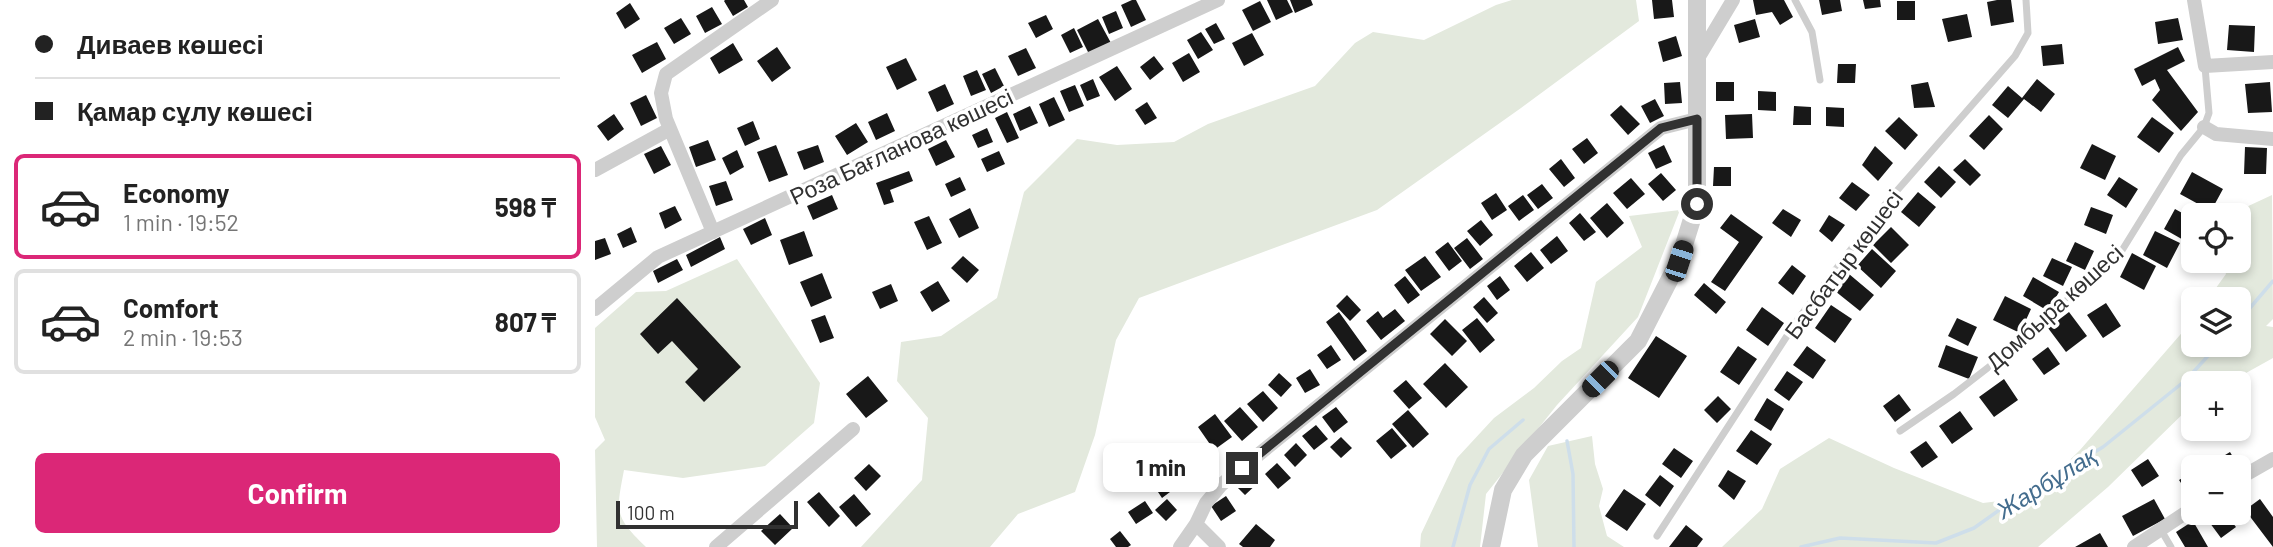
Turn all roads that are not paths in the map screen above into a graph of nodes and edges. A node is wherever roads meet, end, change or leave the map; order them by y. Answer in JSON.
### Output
{"nodes":[{"id":1,"x":772,"y":0,"type":"edge"},
{"id":2,"x":1218,"y":0,"type":"edge"},
{"id":3,"x":1697,"y":0,"type":"edge"},
{"id":4,"x":1733,"y":0,"type":"edge"},
{"id":5,"x":1795,"y":0,"type":"edge"},
{"id":6,"x":2026,"y":0,"type":"edge"},
{"id":7,"x":2194,"y":0,"type":"edge"},
{"id":8,"x":1696,"y":61,"type":"junction"},
{"id":9,"x":2273,"y":62,"type":"edge"},
{"id":10,"x":2205,"y":66,"type":"junction"},
{"id":11,"x":1820,"y":80,"type":"dead end"},
{"id":12,"x":1697,"y":119,"type":"junction"},
{"id":13,"x":2204,"y":127,"type":"junction"},
{"id":14,"x":670,"y":129,"type":"junction"},
{"id":15,"x":2273,"y":139,"type":"edge"},
{"id":16,"x":595,"y":170,"type":"edge"},
{"id":17,"x":713,"y":232,"type":"junction"},
{"id":18,"x":595,"y":309,"type":"edge"},
{"id":19,"x":853,"y":429,"type":"dead end"},
{"id":20,"x":1900,"y":430,"type":"dead end"},
{"id":21,"x":2273,"y":458,"type":"edge"},
{"id":22,"x":2251,"y":472,"type":"edge"},
{"id":23,"x":2181,"y":516,"type":"edge"},
{"id":24,"x":1196,"y":524,"type":"junction"},
{"id":25,"x":2161,"y":529,"type":"junction"},
{"id":26,"x":1657,"y":536,"type":"dead end"},
{"id":27,"x":716,"y":547,"type":"edge"},
{"id":28,"x":1180,"y":547,"type":"edge"},
{"id":29,"x":1219,"y":547,"type":"edge"},
{"id":30,"x":1491,"y":547,"type":"edge"},
{"id":31,"x":2134,"y":547,"type":"edge"},
{"id":32,"x":2171,"y":547,"type":"edge"}],
"edges":[{"from":1,"to":14,"type":"street"},
{"from":2,"to":17,"type":"street","name":"Роза Бағланова көшесі"},
{"from":3,"to":8,"type":"street"},
{"from":4,"to":8,"type":"street"},
{"from":5,"to":11,"type":"lane"},
{"from":6,"to":26,"type":"lane","name":"Басбатыр көшесі"},
{"from":7,"to":10,"type":"street"},
{"from":8,"to":12,"type":"street"},
{"from":9,"to":10,"type":"street"},
{"from":10,"to":13,"type":"lane"},
{"from":12,"to":24,"type":"street"},
{"from":12,"to":30,"type":"street"},
{"from":13,"to":15,"type":"street"},
{"from":13,"to":20,"type":"lane","name":"Домбыра көшесі"},
{"from":14,"to":16,"type":"street"},
{"from":14,"to":17,"type":"street"},
{"from":17,"to":18,"type":"street","name":"Роза Бағланова көшесі"},
{"from":19,"to":27,"type":"street"},
{"from":21,"to":22,"type":"street"},
{"from":23,"to":25,"type":"street"},
{"from":24,"to":28,"type":"street"},
{"from":24,"to":29,"type":"street"},
{"from":25,"to":31,"type":"street"},
{"from":25,"to":32,"type":"lane"}]}
